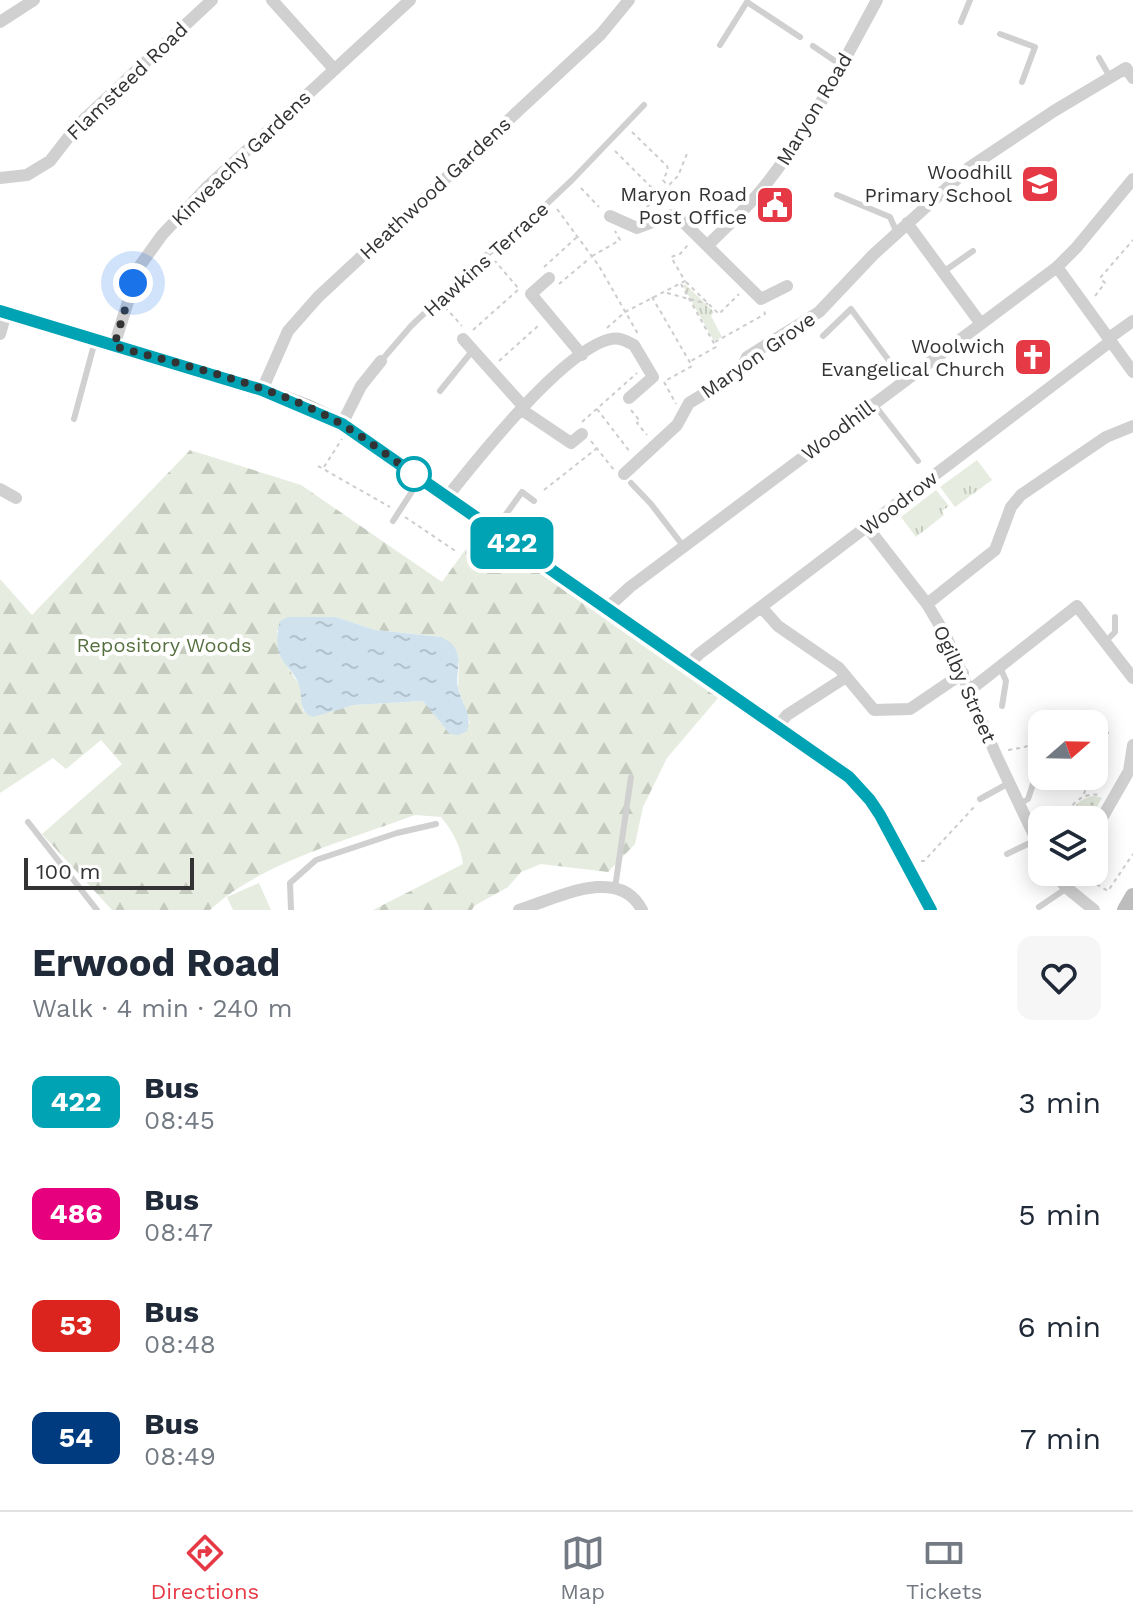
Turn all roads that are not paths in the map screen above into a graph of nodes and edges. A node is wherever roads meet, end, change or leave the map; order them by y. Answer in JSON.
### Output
{"nodes":[{"id":1,"x":34,"y":0,"type":"edge"},
{"id":2,"x":212,"y":0,"type":"edge"},
{"id":3,"x":272,"y":0,"type":"edge"},
{"id":4,"x":410,"y":0,"type":"edge"},
{"id":5,"x":629,"y":0,"type":"edge"},
{"id":6,"x":877,"y":0,"type":"edge"},
{"id":7,"x":970,"y":0,"type":"edge"},
{"id":8,"x":0,"y":22,"type":"edge"},
{"id":9,"x":961,"y":22,"type":"dead end"},
{"id":10,"x":1000,"y":34,"type":"dead end"},
{"id":11,"x":800,"y":37,"type":"dead end"},
{"id":12,"x":720,"y":45,"type":"dead end"},
{"id":13,"x":813,"y":46,"type":"dead end"},
{"id":14,"x":1099,"y":58,"type":"dead end"},
{"id":15,"x":841,"y":65,"type":"junction"},
{"id":16,"x":334,"y":69,"type":"junction"},
{"id":17,"x":1130,"y":73,"type":"edge"},
{"id":18,"x":1110,"y":77,"type":"junction"},
{"id":19,"x":1022,"y":82,"type":"dead end"},
{"id":20,"x":644,"y":105,"type":"dead end"},
{"id":21,"x":0,"y":178,"type":"edge"},
{"id":22,"x":1133,"y":179,"type":"edge"},
{"id":23,"x":837,"y":195,"type":"dead end"},
{"id":24,"x":607,"y":215,"type":"road end"},
{"id":25,"x":902,"y":228,"type":"junction"},
{"id":26,"x":708,"y":245,"type":"junction"},
{"id":27,"x":973,"y":251,"type":"dead end"},
{"id":28,"x":1057,"y":267,"type":"junction"},
{"id":29,"x":943,"y":272,"type":"junction"},
{"id":30,"x":549,"y":278,"type":"dead end"},
{"id":31,"x":787,"y":286,"type":"dead end"},
{"id":32,"x":3,"y":312,"type":"edge"},
{"id":33,"x":1133,"y":321,"type":"edge"},
{"id":34,"x":981,"y":324,"type":"junction"},
{"id":35,"x":0,"y":334,"type":"edge"},
{"id":36,"x":466,"y":336,"type":"road end"},
{"id":37,"x":823,"y":336,"type":"dead end"},
{"id":38,"x":1110,"y":340,"type":"junction"},
{"id":39,"x":95,"y":341,"type":"junction"},
{"id":40,"x":114,"y":346,"type":"junction"},
{"id":41,"x":473,"y":350,"type":"junction"},
{"id":42,"x":582,"y":355,"type":"junction"},
{"id":43,"x":381,"y":361,"type":"joint"},
{"id":44,"x":1133,"y":372,"type":"edge"},
{"id":45,"x":904,"y":381,"type":"junction"},
{"id":46,"x":262,"y":390,"type":"junction"},
{"id":47,"x":440,"y":391,"type":"dead end"},
{"id":48,"x":631,"y":403,"type":"road end"},
{"id":49,"x":873,"y":403,"type":"junction"},
{"id":50,"x":523,"y":408,"type":"junction"},
{"id":51,"x":74,"y":419,"type":"dead end"},
{"id":52,"x":1133,"y":426,"type":"edge"},
{"id":53,"x":343,"y":430,"type":"junction"},
{"id":54,"x":581,"y":431,"type":"road end"},
{"id":55,"x":918,"y":461,"type":"dead end"},
{"id":56,"x":625,"y":478,"type":"joint"},
{"id":57,"x":420,"y":479,"type":"junction"},
{"id":58,"x":0,"y":489,"type":"edge"},
{"id":59,"x":447,"y":497,"type":"junction"},
{"id":60,"x":16,"y":498,"type":"dead end"},
{"id":61,"x":534,"y":501,"type":"dead end"},
{"id":62,"x":393,"y":521,"type":"dead end"},
{"id":63,"x":868,"y":528,"type":"junction"},
{"id":64,"x":499,"y":534,"type":"junction"},
{"id":65,"x":684,"y":547,"type":"junction"},
{"id":66,"x":927,"y":604,"type":"junction"},
{"id":67,"x":762,"y":608,"type":"junction"},
{"id":68,"x":606,"y":609,"type":"junction"},
{"id":69,"x":1115,"y":617,"type":"dead end"},
{"id":70,"x":1106,"y":641,"type":"junction"},
{"id":71,"x":688,"y":665,"type":"junction"},
{"id":72,"x":1000,"y":667,"type":"junction"},
{"id":73,"x":963,"y":673,"type":"junction"},
{"id":74,"x":846,"y":677,"type":"junction"},
{"id":75,"x":1133,"y":678,"type":"edge"},
{"id":76,"x":970,"y":690,"type":"junction"},
{"id":77,"x":1002,"y":706,"type":"dead end"},
{"id":78,"x":777,"y":727,"type":"junction"},
{"id":79,"x":1133,"y":745,"type":"edge"},
{"id":80,"x":631,"y":777,"type":"dead end"},
{"id":81,"x":1009,"y":783,"type":"junction"},
{"id":82,"x":1031,"y":790,"type":"edge"},
{"id":83,"x":980,"y":799,"type":"road end"},
{"id":84,"x":1021,"y":803,"type":"junction"},
{"id":85,"x":1108,"y":808,"type":"edge"},
{"id":86,"x":1028,"y":820,"type":"edge"},
{"id":87,"x":28,"y":822,"type":"dead end"},
{"id":88,"x":436,"y":824,"type":"dead end"},
{"id":89,"x":1028,"y":849,"type":"edge"},
{"id":90,"x":1007,"y":854,"type":"dead end"},
{"id":91,"x":1055,"y":886,"type":"edge"},
{"id":92,"x":1067,"y":886,"type":"edge"},
{"id":93,"x":615,"y":888,"type":"junction"},
{"id":94,"x":1133,"y":896,"type":"edge"},
{"id":95,"x":1039,"y":907,"type":"dead end"},
{"id":96,"x":97,"y":910,"type":"edge"},
{"id":97,"x":291,"y":910,"type":"edge"},
{"id":98,"x":519,"y":910,"type":"edge"},
{"id":99,"x":642,"y":910,"type":"edge"},
{"id":100,"x":931,"y":910,"type":"edge"},
{"id":101,"x":1094,"y":910,"type":"edge"},
{"id":102,"x":1125,"y":910,"type":"edge"}],
"edges":[{"from":1,"to":8,"type":"street"},
{"from":2,"to":21,"type":"street","name":"Flamsteed Road"},
{"from":3,"to":16,"type":"street"},
{"from":4,"to":16,"type":"street","name":"Kinveachy Gardens"},
{"from":5,"to":46,"type":"street","name":"Heathwood Gardens"},
{"from":6,"to":15,"type":"street","name":"Maryon Road"},
{"from":7,"to":9,"type":"lane"},
{"from":10,"to":19,"type":"lane"},
{"from":11,"to":12,"type":"lane"},
{"from":13,"to":15,"type":"lane"},
{"from":14,"to":18,"type":"lane"},
{"from":15,"to":26,"type":"street","name":"Maryon Road"},
{"from":16,"to":40,"type":"street","name":"Kinveachy Gardens"},
{"from":17,"to":18,"type":"street","name":"Maryon Grove"},
{"from":18,"to":25,"type":"street","name":"Maryon Grove"},
{"from":20,"to":43,"type":"lane","name":"Hawkins Terrace"},
{"from":22,"to":28,"type":"street","name":"Woodhill"},
{"from":23,"to":25,"type":"lane"},
{"from":24,"to":26,"type":"street"},
{"from":25,"to":29,"type":"street"},
{"from":25,"to":56,"type":"street","name":"Maryon Grove"},
{"from":26,"to":31,"type":"street"},
{"from":27,"to":29,"type":"lane"},
{"from":28,"to":34,"type":"street","name":"Woodhill"},
{"from":28,"to":38,"type":"street"},
{"from":29,"to":34,"type":"street"},
{"from":30,"to":42,"type":"street"},
{"from":32,"to":35,"type":"street"},
{"from":32,"to":39,"type":"main road"},
{"from":33,"to":38,"type":"street","name":"Woodrow"},
{"from":34,"to":45,"type":"street","name":"Woodhill"},
{"from":36,"to":41,"type":"street"},
{"from":37,"to":45,"type":"lane"},
{"from":38,"to":44,"type":"street"},
{"from":38,"to":63,"type":"street","name":"Woodrow"},
{"from":39,"to":40,"type":"main road"},
{"from":39,"to":51,"type":"lane"},
{"from":40,"to":46,"type":"main road"},
{"from":41,"to":47,"type":"lane"},
{"from":41,"to":50,"type":"street"},
{"from":42,"to":48,"type":"street"},
{"from":42,"to":50,"type":"street"},
{"from":43,"to":53,"type":"street","name":"Hawkins Terrace"},
{"from":45,"to":49,"type":"street","name":"Woodhill"},
{"from":46,"to":53,"type":"main road"},
{"from":49,"to":55,"type":"lane"},
{"from":49,"to":65,"type":"street","name":"Woodhill"},
{"from":50,"to":54,"type":"street"},
{"from":50,"to":59,"type":"street"},
{"from":52,"to":66,"type":"street"},
{"from":53,"to":57,"type":"main road"},
{"from":56,"to":65,"type":"lane"},
{"from":57,"to":59,"type":"main road"},
{"from":57,"to":62,"type":"lane"},
{"from":58,"to":60,"type":"street"},
{"from":59,"to":64,"type":"main road"},
{"from":61,"to":64,"type":"lane"},
{"from":63,"to":66,"type":"street","name":"Ogilby Street"},
{"from":63,"to":67,"type":"street","name":"Woodrow"},
{"from":64,"to":68,"type":"main road"},
{"from":65,"to":68,"type":"street","name":"Woodhill"},
{"from":66,"to":73,"type":"street","name":"Ogilby Street"},
{"from":67,"to":71,"type":"street","name":"Woodrow"},
{"from":67,"to":74,"type":"street"},
{"from":68,"to":71,"type":"main road"},
{"from":69,"to":70,"type":"lane"},
{"from":70,"to":72,"type":"street"},
{"from":70,"to":75,"type":"street"},
{"from":71,"to":78,"type":"main road"},
{"from":72,"to":76,"type":"street"},
{"from":72,"to":77,"type":"lane"},
{"from":73,"to":74,"type":"street"},
{"from":73,"to":76,"type":"street","name":"Ogilby Street"},
{"from":74,"to":78,"type":"street"},
{"from":76,"to":81,"type":"street","name":"Ogilby Street"},
{"from":78,"to":100,"type":"main road"},
{"from":79,"to":85,"type":"street"},
{"from":80,"to":93,"type":"lane"},
{"from":81,"to":83,"type":"lane"},
{"from":81,"to":84,"type":"street","name":"Ogilby Street"},
{"from":82,"to":84,"type":"lane"},
{"from":84,"to":86,"type":"street","name":"Ogilby Street"},
{"from":87,"to":96,"type":"lane"},
{"from":88,"to":97,"type":"lane"},
{"from":89,"to":90,"type":"lane"},
{"from":91,"to":95,"type":"lane"},
{"from":92,"to":101,"type":"street"},
{"from":93,"to":98,"type":"street"},
{"from":93,"to":99,"type":"street"},
{"from":94,"to":102,"type":"main road"}]}
